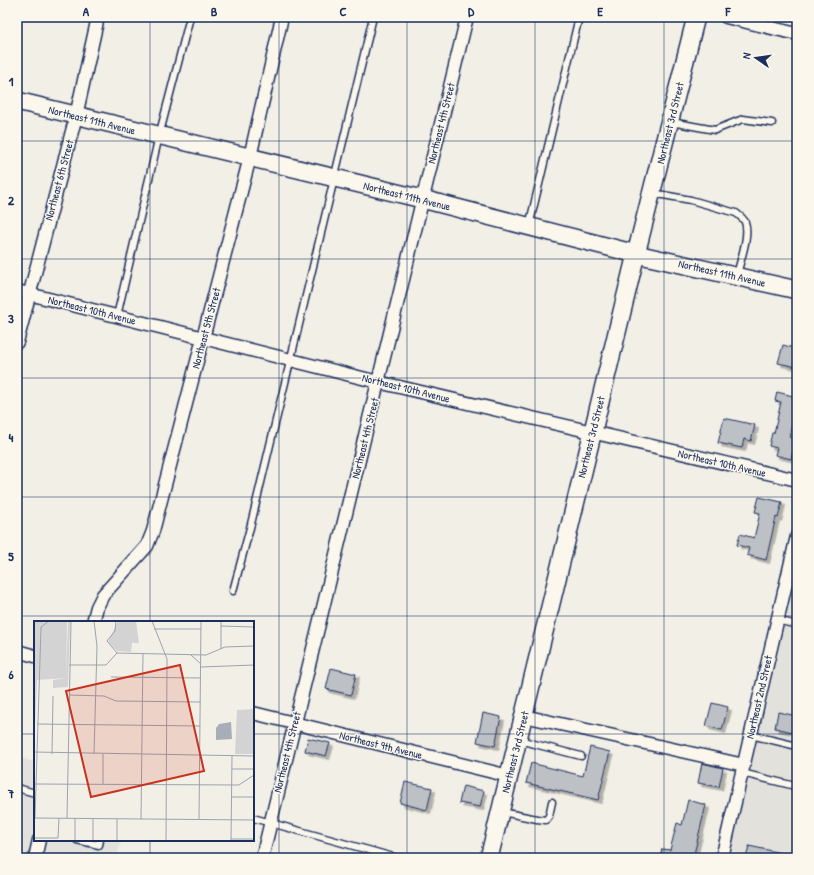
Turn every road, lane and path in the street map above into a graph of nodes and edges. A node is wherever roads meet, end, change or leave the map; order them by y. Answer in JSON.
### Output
{"nodes":[{"id":1,"x":98,"y":17,"type":"edge"},
{"id":2,"x":190,"y":17,"type":"edge"},
{"id":3,"x":282,"y":17,"type":"edge"},
{"id":4,"x":373,"y":17,"type":"edge"},
{"id":5,"x":467,"y":17,"type":"edge"},
{"id":6,"x":579,"y":17,"type":"edge"},
{"id":7,"x":696,"y":17,"type":"edge"},
{"id":8,"x":726,"y":17,"type":"edge"},
{"id":9,"x":797,"y":34,"type":"edge"},
{"id":10,"x":17,"y":101,"type":"edge"},
{"id":11,"x":76,"y":116,"type":"junction"},
{"id":12,"x":670,"y":122,"type":"junction"},
{"id":13,"x":772,"y":123,"type":"dead end"},
{"id":14,"x":159,"y":136,"type":"junction"},
{"id":15,"x":250,"y":157,"type":"junction"},
{"id":16,"x":334,"y":178,"type":"junction"},
{"id":17,"x":652,"y":193,"type":"junction"},
{"id":18,"x":422,"y":199,"type":"junction"},
{"id":19,"x":529,"y":226,"type":"junction"},
{"id":20,"x":636,"y":254,"type":"junction"},
{"id":21,"x":737,"y":276,"type":"junction"},
{"id":22,"x":797,"y":290,"type":"edge"},
{"id":23,"x":23,"y":293,"type":"edge"},
{"id":24,"x":117,"y":316,"type":"junction"},
{"id":25,"x":204,"y":338,"type":"junction"},
{"id":26,"x":17,"y":342,"type":"edge"},
{"id":27,"x":291,"y":360,"type":"junction"},
{"id":28,"x":378,"y":382,"type":"junction"},
{"id":29,"x":592,"y":433,"type":"junction"},
{"id":30,"x":797,"y":480,"type":"edge"},
{"id":31,"x":797,"y":536,"type":"edge"},
{"id":32,"x":233,"y":591,"type":"dead end"},
{"id":33,"x":777,"y":620,"type":"junction"},
{"id":34,"x":93,"y":621,"type":"edge"},
{"id":35,"x":797,"y":625,"type":"edge"},
{"id":36,"x":17,"y":651,"type":"edge"},
{"id":37,"x":34,"y":656,"type":"edge"},
{"id":38,"x":254,"y":713,"type":"edge"},
{"id":39,"x":524,"y":716,"type":"junction"},
{"id":40,"x":294,"y":724,"type":"junction"},
{"id":41,"x":751,"y":735,"type":"junction"},
{"id":42,"x":518,"y":740,"type":"junction"},
{"id":43,"x":797,"y":746,"type":"edge"},
{"id":44,"x":581,"y":756,"type":"dead end"},
{"id":45,"x":743,"y":769,"type":"junction"},
{"id":46,"x":509,"y":776,"type":"junction"},
{"id":47,"x":17,"y":788,"type":"edge"},
{"id":48,"x":797,"y":788,"type":"edge"},
{"id":49,"x":34,"y":793,"type":"edge"},
{"id":50,"x":552,"y":802,"type":"dead end"},
{"id":51,"x":500,"y":812,"type":"junction"},
{"id":52,"x":254,"y":818,"type":"edge"},
{"id":53,"x":270,"y":822,"type":"junction"},
{"id":54,"x":39,"y":841,"type":"edge"},
{"id":55,"x":81,"y":841,"type":"edge"},
{"id":56,"x":100,"y":841,"type":"edge"},
{"id":57,"x":35,"y":858,"type":"edge"},
{"id":58,"x":262,"y":858,"type":"edge"},
{"id":59,"x":397,"y":858,"type":"edge"},
{"id":60,"x":489,"y":858,"type":"edge"},
{"id":61,"x":722,"y":858,"type":"edge"}],
"edges":[{"from":1,"to":11,"type":"street","name":"Northeast 6th Street"},
{"from":2,"to":14,"type":"lane"},
{"from":3,"to":15,"type":"street","name":"Northeast 5th Street"},
{"from":4,"to":16,"type":"lane"},
{"from":5,"to":18,"type":"street","name":"Northeast 4th Street"},
{"from":6,"to":19,"type":"lane"},
{"from":7,"to":12,"type":"street","name":"Northeast 3rd Street"},
{"from":8,"to":9,"type":"street"},
{"from":10,"to":11,"type":"street","name":"Northeast 11th Avenue"},
{"from":11,"to":14,"type":"street","name":"Northeast 11th Avenue"},
{"from":11,"to":23,"type":"street","name":"Northeast 6th Street"},
{"from":12,"to":13,"type":"lane"},
{"from":12,"to":17,"type":"street","name":"Northeast 3rd Street"},
{"from":14,"to":15,"type":"street","name":"Northeast 11th Avenue"},
{"from":14,"to":24,"type":"lane"},
{"from":15,"to":16,"type":"street","name":"Northeast 11th Avenue"},
{"from":15,"to":25,"type":"street","name":"Northeast 5th Street"},
{"from":16,"to":18,"type":"street","name":"Northeast 11th Avenue"},
{"from":16,"to":27,"type":"lane"},
{"from":17,"to":20,"type":"street","name":"Northeast 3rd Street"},
{"from":17,"to":21,"type":"lane"},
{"from":18,"to":19,"type":"street","name":"Northeast 11th Avenue"},
{"from":18,"to":28,"type":"street","name":"Northeast 4th Street"},
{"from":19,"to":20,"type":"street","name":"Northeast 11th Avenue"},
{"from":20,"to":21,"type":"street","name":"Northeast 11th Avenue"},
{"from":20,"to":29,"type":"street","name":"Northeast 3rd Street"},
{"from":21,"to":22,"type":"street","name":"Northeast 11th Avenue"},
{"from":23,"to":24,"type":"street","name":"Northeast 10th Avenue"},
{"from":23,"to":26,"type":"street","name":"Northeast 6th Street"},
{"from":24,"to":25,"type":"street","name":"Northeast 10th Avenue"},
{"from":25,"to":27,"type":"street","name":"Northeast 10th Avenue"},
{"from":25,"to":34,"type":"street","name":"Northeast 5th Street"},
{"from":27,"to":28,"type":"street","name":"Northeast 10th Avenue"},
{"from":27,"to":32,"type":"lane"},
{"from":28,"to":29,"type":"street","name":"Northeast 10th Avenue"},
{"from":28,"to":40,"type":"street","name":"Northeast 4th Street"},
{"from":29,"to":30,"type":"street","name":"Northeast 10th Avenue"},
{"from":29,"to":39,"type":"street","name":"Northeast 3rd Street"},
{"from":31,"to":33,"type":"street","name":"Northeast 2nd Street"},
{"from":33,"to":35,"type":"lane"},
{"from":33,"to":41,"type":"street","name":"Northeast 2nd Street"},
{"from":36,"to":37,"type":"street"},
{"from":38,"to":40,"type":"street","name":"Northeast 9th Avenue"},
{"from":39,"to":42,"type":"street","name":"Northeast 3rd Street"},
{"from":39,"to":45,"type":"street"},
{"from":40,"to":46,"type":"street","name":"Northeast 9th Avenue"},
{"from":40,"to":53,"type":"street","name":"Northeast 4th Street"},
{"from":41,"to":43,"type":"lane"},
{"from":41,"to":45,"type":"street","name":"Northeast 2nd Street"},
{"from":42,"to":44,"type":"lane"},
{"from":42,"to":46,"type":"street","name":"Northeast 3rd Street"},
{"from":45,"to":48,"type":"lane"},
{"from":45,"to":61,"type":"street","name":"Northeast 2nd Street"},
{"from":46,"to":51,"type":"street","name":"Northeast 3rd Street"},
{"from":47,"to":49,"type":"lane"},
{"from":50,"to":51,"type":"lane"},
{"from":51,"to":60,"type":"street","name":"Northeast 3rd Street"},
{"from":52,"to":53,"type":"lane"},
{"from":53,"to":58,"type":"street","name":"Northeast 4th Street"},
{"from":53,"to":59,"type":"lane"},
{"from":54,"to":57,"type":"street"},
{"from":55,"to":56,"type":"lane"}]}
